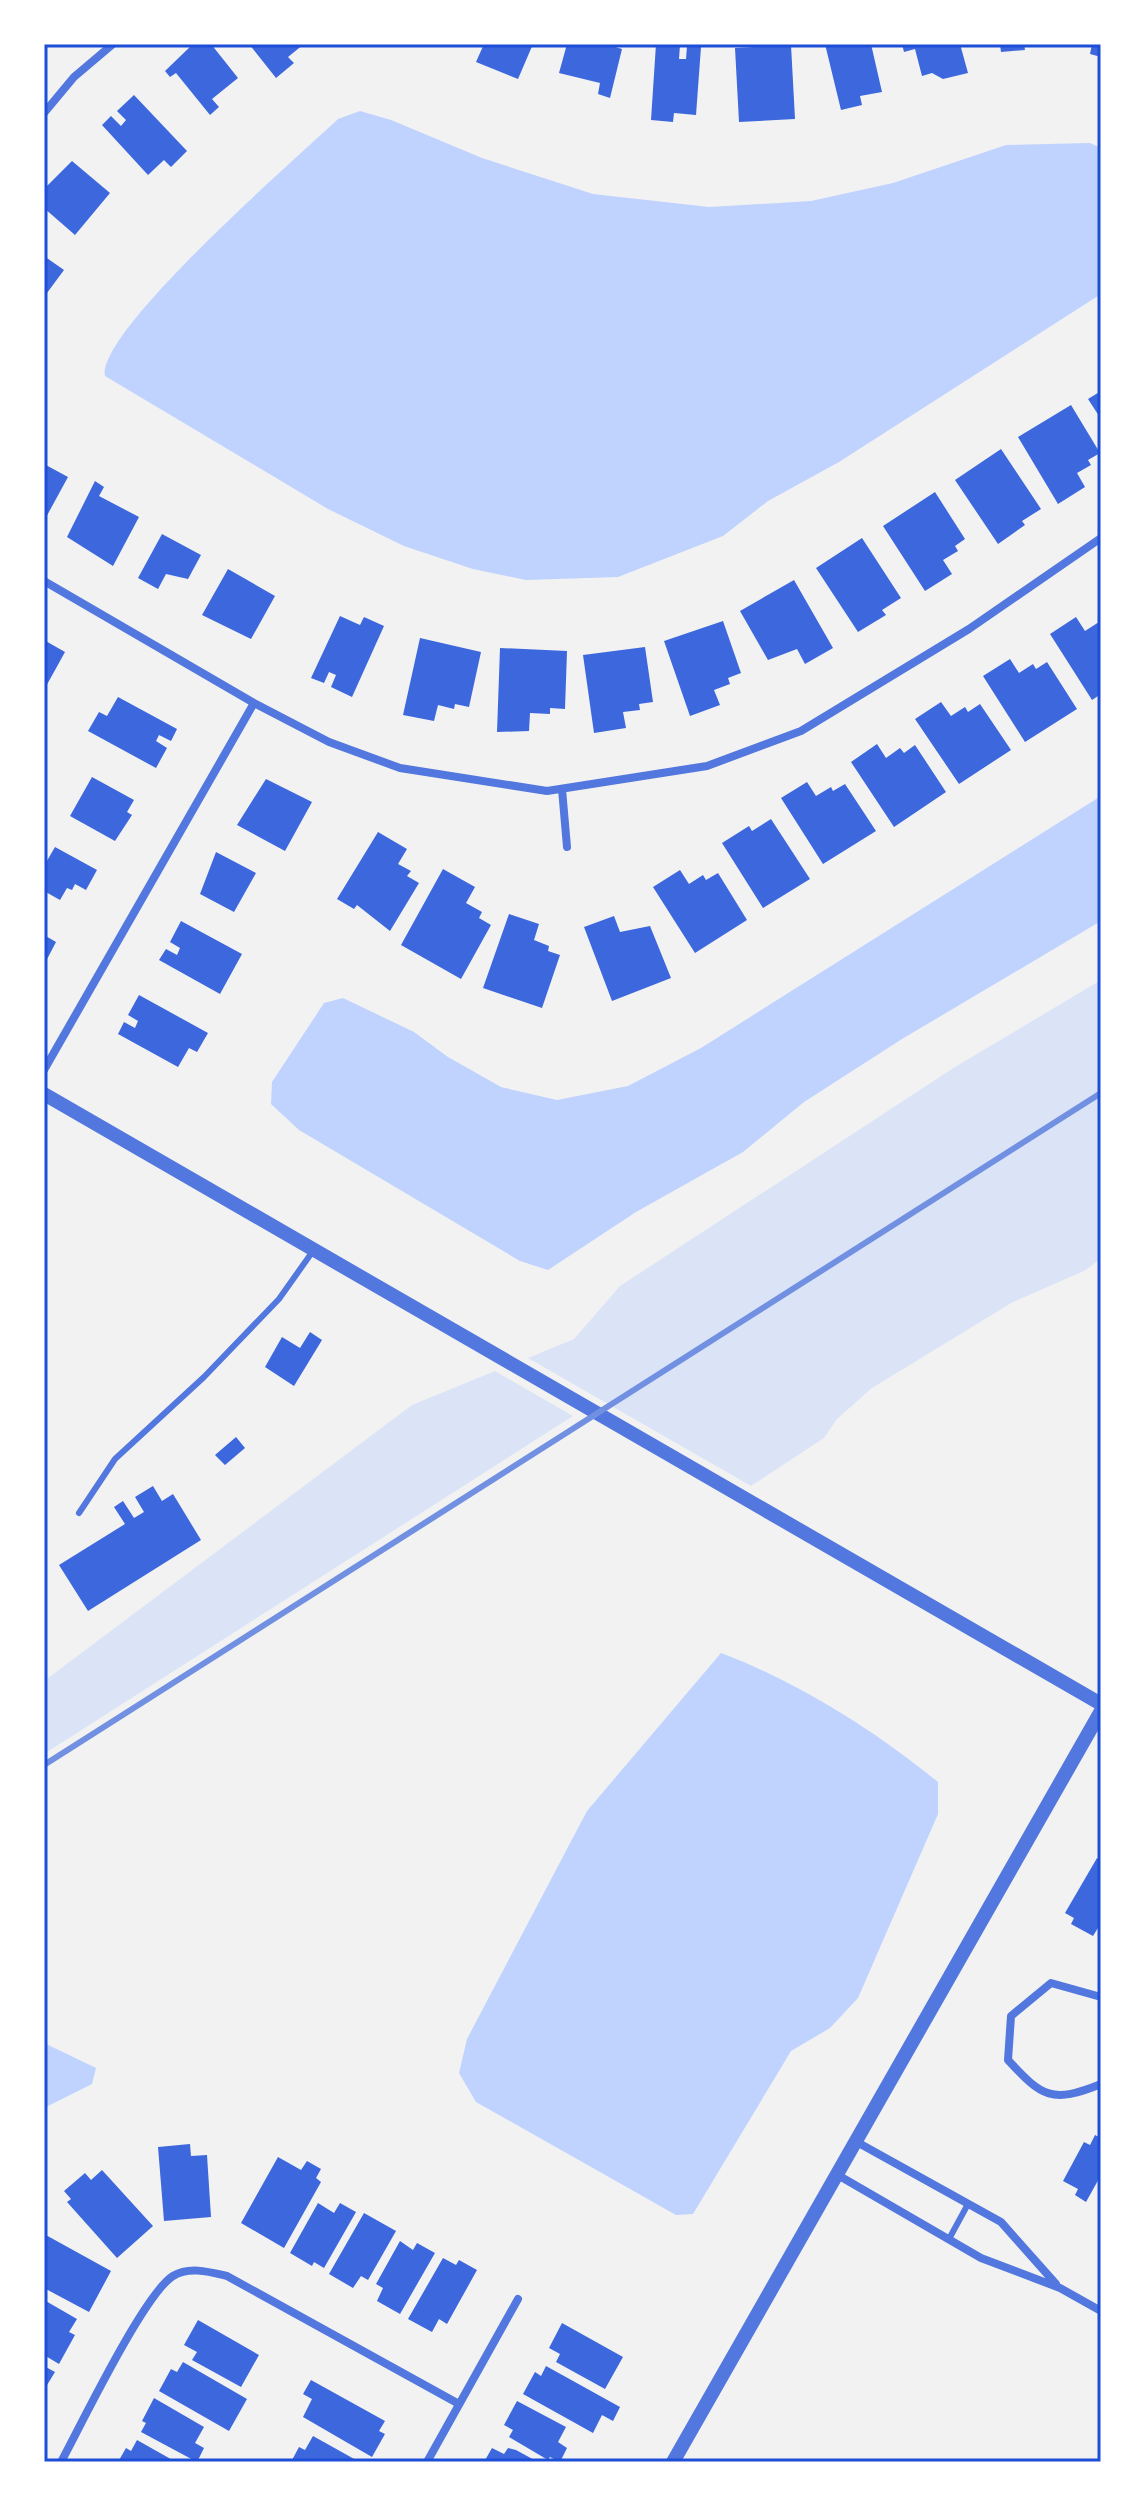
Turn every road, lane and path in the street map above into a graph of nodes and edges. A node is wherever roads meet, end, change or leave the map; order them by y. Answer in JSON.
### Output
{"nodes":[{"id":1,"x":113,"y":44,"type":"edge"},
{"id":2,"x":44,"y":113,"type":"edge"},
{"id":3,"x":1101,"y":538,"type":"edge"},
{"id":4,"x":44,"y":581,"type":"edge"},
{"id":5,"x":254,"y":703,"type":"junction"},
{"id":6,"x":562,"y":789,"type":"junction"},
{"id":7,"x":567,"y":847,"type":"dead end"},
{"id":8,"x":44,"y":1070,"type":"edge"},
{"id":9,"x":44,"y":1094,"type":"edge"},
{"id":10,"x":314,"y":1250,"type":"junction"},
{"id":11,"x":79,"y":1513,"type":"dead end"},
{"id":12,"x":1101,"y":1704,"type":"edge"},
{"id":13,"x":1101,"y":1711,"type":"edge"},
{"id":14,"x":1101,"y":1997,"type":"edge"},
{"id":15,"x":1101,"y":2084,"type":"edge"},
{"id":16,"x":854,"y":2140,"type":"junction"},
{"id":17,"x":835,"y":2173,"type":"junction"},
{"id":18,"x":968,"y":2204,"type":"junction"},
{"id":19,"x":949,"y":2239,"type":"junction"},
{"id":20,"x":1060,"y":2288,"type":"junction"},
{"id":21,"x":518,"y":2299,"type":"dead end"},
{"id":22,"x":1101,"y":2311,"type":"edge"},
{"id":23,"x":459,"y":2404,"type":"junction"},
{"id":24,"x":61,"y":2462,"type":"edge"},
{"id":25,"x":427,"y":2462,"type":"edge"},
{"id":26,"x":673,"y":2462,"type":"edge"}],
"edges":[{"from":1,"to":2,"type":"street"},
{"from":3,"to":6,"type":"street"},
{"from":4,"to":5,"type":"street"},
{"from":5,"to":6,"type":"street"},
{"from":5,"to":8,"type":"street"},
{"from":6,"to":7,"type":"street"},
{"from":9,"to":10,"type":"street"},
{"from":10,"to":11,"type":"lane"},
{"from":10,"to":12,"type":"street"},
{"from":13,"to":16,"type":"street"},
{"from":14,"to":15,"type":"street"},
{"from":16,"to":17,"type":"street"},
{"from":16,"to":18,"type":"street"},
{"from":17,"to":19,"type":"street"},
{"from":17,"to":26,"type":"street"},
{"from":18,"to":19,"type":"lane"},
{"from":18,"to":20,"type":"street"},
{"from":19,"to":20,"type":"street"},
{"from":20,"to":22,"type":"street"},
{"from":21,"to":23,"type":"street"},
{"from":23,"to":24,"type":"street"},
{"from":23,"to":25,"type":"street"}]}
